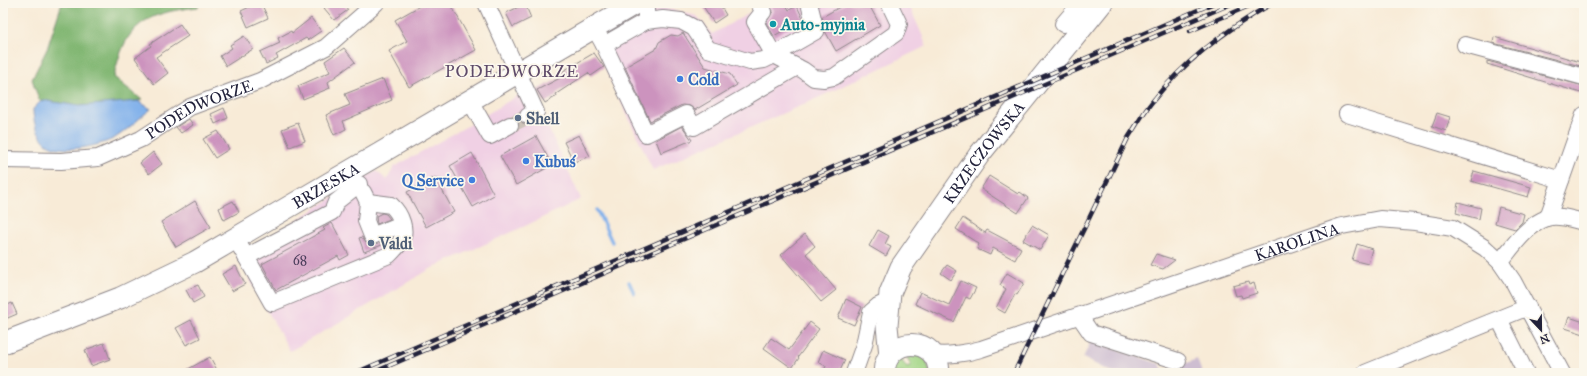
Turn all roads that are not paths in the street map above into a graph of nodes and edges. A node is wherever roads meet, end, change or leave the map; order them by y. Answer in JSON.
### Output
{"nodes":[{"id":1,"x":376,"y":3,"type":"edge"},
{"id":2,"x":486,"y":3,"type":"edge"},
{"id":3,"x":636,"y":3,"type":"edge"},
{"id":4,"x":646,"y":3,"type":"edge"},
{"id":5,"x":759,"y":3,"type":"edge"},
{"id":6,"x":889,"y":3,"type":"edge"},
{"id":7,"x":1081,"y":3,"type":"edge"},
{"id":8,"x":1102,"y":3,"type":"edge"},
{"id":9,"x":814,"y":5,"type":"edge"},
{"id":10,"x":646,"y":21,"type":"junction"},
{"id":11,"x":1063,"y":24,"type":"dead end"},
{"id":12,"x":599,"y":36,"type":"junction"},
{"id":13,"x":1465,"y":45,"type":"dead end"},
{"id":14,"x":774,"y":56,"type":"junction"},
{"id":15,"x":797,"y":67,"type":"junction"},
{"id":16,"x":518,"y":72,"type":"junction"},
{"id":17,"x":1584,"y":77,"type":"edge"},
{"id":18,"x":470,"y":101,"type":"junction"},
{"id":19,"x":1347,"y":114,"type":"dead end"},
{"id":20,"x":1584,"y":115,"type":"edge"},
{"id":21,"x":528,"y":116,"type":"dead end"},
{"id":22,"x":510,"y":125,"type":"tunnel mouth"},
{"id":23,"x":3,"y":160,"type":"edge"},
{"id":24,"x":355,"y":177,"type":"junction"},
{"id":25,"x":1561,"y":180,"type":"junction"},
{"id":26,"x":368,"y":202,"type":"junction"},
{"id":27,"x":1548,"y":217,"type":"junction"},
{"id":28,"x":1584,"y":222,"type":"edge"},
{"id":29,"x":402,"y":224,"type":"junction"},
{"id":30,"x":241,"y":248,"type":"junction"},
{"id":31,"x":1500,"y":262,"type":"junction"},
{"id":32,"x":1528,"y":307,"type":"junction"},
{"id":33,"x":889,"y":308,"type":"junction"},
{"id":34,"x":1080,"y":317,"type":"junction"},
{"id":35,"x":1499,"y":318,"type":"junction"},
{"id":36,"x":3,"y":343,"type":"edge"},
{"id":37,"x":911,"y":344,"type":"junction"},
{"id":38,"x":1178,"y":360,"type":"dead end"},
{"id":39,"x":887,"y":364,"type":"edge"},
{"id":40,"x":938,"y":367,"type":"edge"},
{"id":41,"x":854,"y":373,"type":"edge"},
{"id":42,"x":1365,"y":373,"type":"edge"},
{"id":43,"x":1526,"y":373,"type":"edge"},
{"id":44,"x":1562,"y":373,"type":"edge"}],
"edges":[{"from":1,"to":23,"type":"street","name":"PODEDWORZE"},
{"from":2,"to":16,"type":"street"},
{"from":3,"to":12,"type":"main road","name":"BRZESKA"},
{"from":4,"to":10,"type":"street"},
{"from":5,"to":14,"type":"street"},
{"from":6,"to":15,"type":"street"},
{"from":7,"to":11,"type":"street"},
{"from":8,"to":33,"type":"main road","name":"KRZECZOWSKA"},
{"from":9,"to":14,"type":"street"},
{"from":10,"to":12,"type":"street"},
{"from":10,"to":14,"type":"street"},
{"from":12,"to":15,"type":"street"},
{"from":12,"to":16,"type":"main road","name":"BRZESKA"},
{"from":13,"to":17,"type":"street"},
{"from":14,"to":15,"type":"street"},
{"from":16,"to":18,"type":"main road","name":"BRZESKA"},
{"from":16,"to":21,"type":"street"},
{"from":18,"to":22,"type":"street"},
{"from":18,"to":24,"type":"main road","name":"BRZESKA"},
{"from":19,"to":25,"type":"street"},
{"from":20,"to":25,"type":"street"},
{"from":24,"to":26,"type":"street"},
{"from":24,"to":30,"type":"main road","name":"BRZESKA"},
{"from":25,"to":27,"type":"street"},
{"from":26,"to":29,"type":"street"},
{"from":26,"to":29,"type":"street"},
{"from":27,"to":28,"type":"street"},
{"from":27,"to":31,"type":"street"},
{"from":29,"to":30,"type":"street"},
{"from":30,"to":36,"type":"main road","name":"BRZESKA"},
{"from":31,"to":32,"type":"street","name":"KAROLINA"},
{"from":31,"to":34,"type":"street","name":"KAROLINA"},
{"from":32,"to":35,"type":"street"},
{"from":32,"to":44,"type":"street","name":"KAROLINA"},
{"from":33,"to":37,"type":"main road"},
{"from":33,"to":39,"type":"main road","name":"KRZECZOWSKA"},
{"from":33,"to":41,"type":"street"},
{"from":34,"to":38,"type":"street"},
{"from":34,"to":40,"type":"street","name":"KAROLINA"},
{"from":35,"to":42,"type":"street"},
{"from":35,"to":43,"type":"street"},
{"from":37,"to":39,"type":"main road"},
{"from":37,"to":40,"type":"main road"}]}
